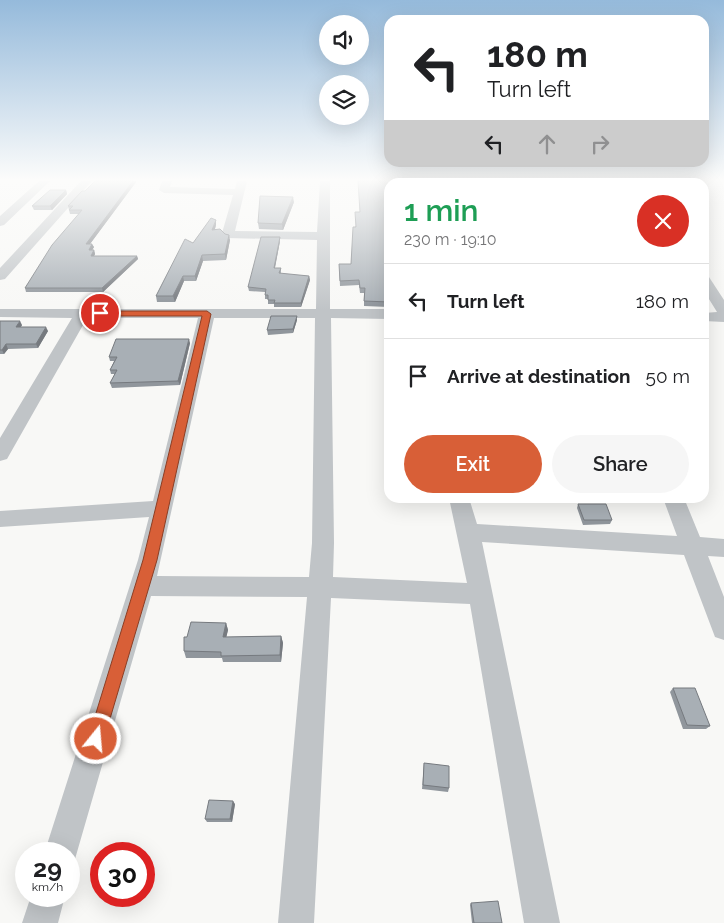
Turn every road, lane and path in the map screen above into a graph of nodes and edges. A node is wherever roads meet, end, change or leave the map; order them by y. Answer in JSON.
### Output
{"nodes":[{"id":1,"x":48,"y":224,"type":"edge"},
{"id":2,"x":230,"y":224,"type":"edge"},
{"id":3,"x":323,"y":224,"type":"edge"},
{"id":4,"x":323,"y":236,"type":"junction"},
{"id":5,"x":0,"y":276,"type":"edge"},
{"id":6,"x":709,"y":288,"type":"edge"},
{"id":7,"x":724,"y":312,"type":"edge"},
{"id":8,"x":0,"y":313,"type":"edge"},
{"id":9,"x":82,"y":313,"type":"junction"},
{"id":10,"x":207,"y":314,"type":"junction"},
{"id":11,"x":323,"y":314,"type":"junction"},
{"id":12,"x":384,"y":314,"type":"edge"},
{"id":13,"x":709,"y":317,"type":"edge"},
{"id":14,"x":724,"y":317,"type":"edge"},
{"id":15,"x":0,"y":454,"type":"edge"},
{"id":16,"x":461,"y":503,"type":"edge"},
{"id":17,"x":676,"y":503,"type":"edge"},
{"id":18,"x":162,"y":508,"type":"junction"},
{"id":19,"x":0,"y":519,"type":"edge"},
{"id":20,"x":468,"y":532,"type":"junction"},
{"id":21,"x":692,"y":546,"type":"junction"},
{"id":22,"x":724,"y":548,"type":"edge"},
{"id":23,"x":142,"y":586,"type":"junction"},
{"id":24,"x":320,"y":587,"type":"junction"},
{"id":25,"x":481,"y":594,"type":"junction"},
{"id":26,"x":724,"y":629,"type":"edge"},
{"id":27,"x":65,"y":842,"type":"edge"},
{"id":28,"x":45,"y":907,"type":"edge"},
{"id":29,"x":40,"y":923,"type":"edge"},
{"id":30,"x":296,"y":923,"type":"edge"},
{"id":31,"x":542,"y":923,"type":"edge"}],
"edges":[{"from":1,"to":5,"type":"street"},
{"from":2,"to":4,"type":"street"},
{"from":3,"to":4,"type":"street"},
{"from":4,"to":11,"type":"street"},
{"from":6,"to":7,"type":"street"},
{"from":8,"to":9,"type":"street"},
{"from":9,"to":10,"type":"street"},
{"from":9,"to":15,"type":"street"},
{"from":10,"to":11,"type":"street"},
{"from":10,"to":18,"type":"street"},
{"from":11,"to":12,"type":"street"},
{"from":11,"to":24,"type":"street"},
{"from":13,"to":14,"type":"street"},
{"from":16,"to":20,"type":"street"},
{"from":17,"to":21,"type":"street"},
{"from":18,"to":19,"type":"street"},
{"from":18,"to":23,"type":"street"},
{"from":20,"to":21,"type":"street"},
{"from":20,"to":25,"type":"street"},
{"from":21,"to":22,"type":"street"},
{"from":21,"to":26,"type":"street"},
{"from":23,"to":24,"type":"street"},
{"from":23,"to":27,"type":"street"},
{"from":24,"to":25,"type":"street"},
{"from":24,"to":30,"type":"street"},
{"from":25,"to":31,"type":"street"},
{"from":28,"to":29,"type":"street"}]}
